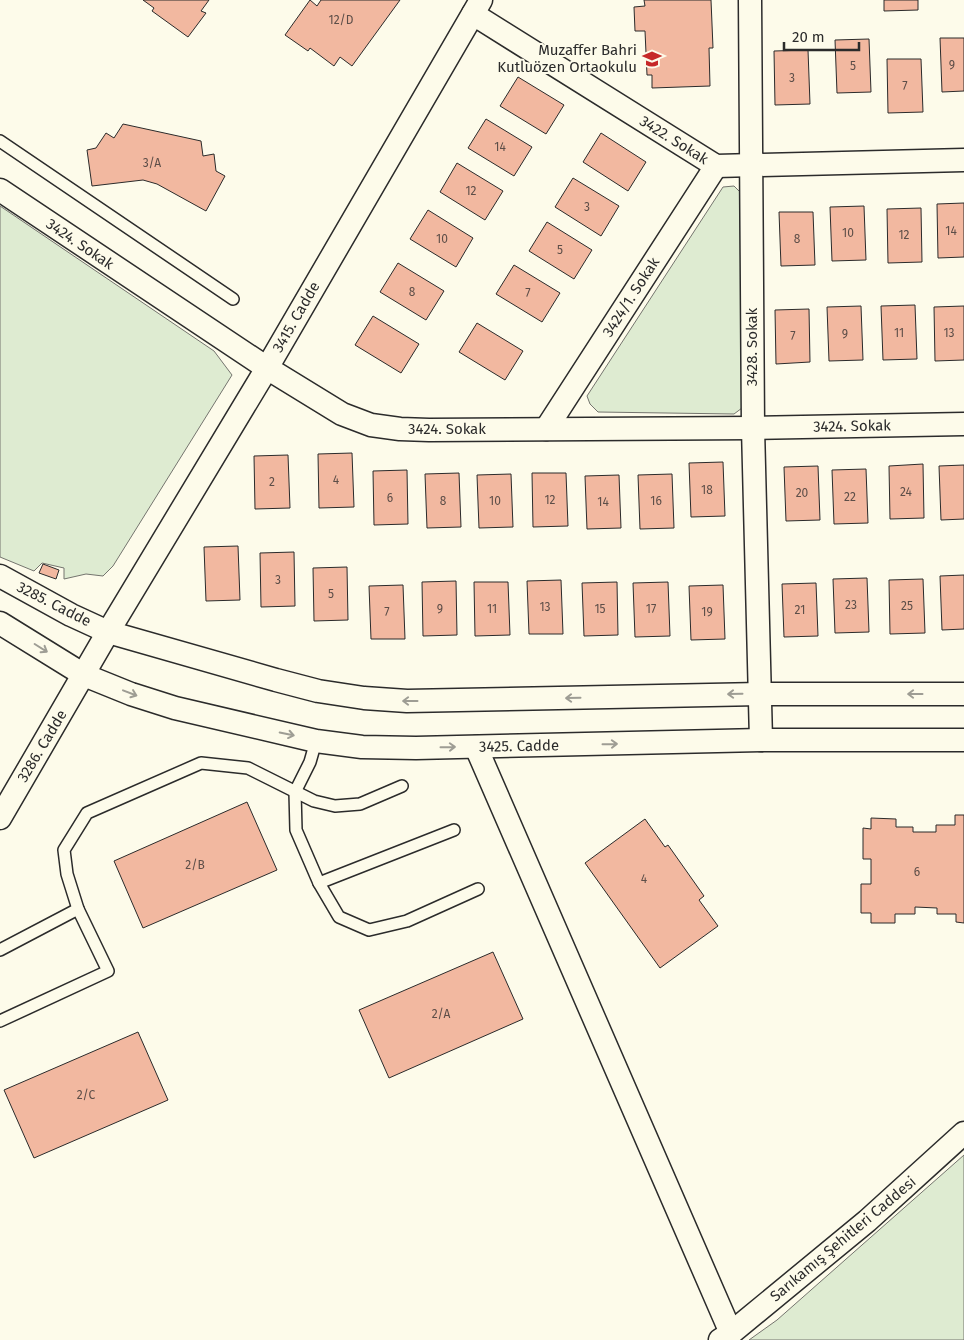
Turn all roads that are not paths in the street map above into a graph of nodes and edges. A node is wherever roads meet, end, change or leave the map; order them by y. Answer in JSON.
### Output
{"nodes":[{"id":1,"x":750,"y":0,"type":"edge"},
{"id":2,"x":477,"y":7,"type":"edge"},
{"id":3,"x":0,"y":141,"type":"edge"},
{"id":4,"x":964,"y":160,"type":"edge"},
{"id":5,"x":751,"y":165,"type":"junction"},
{"id":6,"x":716,"y":166,"type":"junction"},
{"id":7,"x":0,"y":190,"type":"edge"},
{"id":8,"x":233,"y":299,"type":"dead end"},
{"id":9,"x":267,"y":368,"type":"junction"},
{"id":10,"x":964,"y":424,"type":"edge"},
{"id":11,"x":753,"y":428,"type":"junction"},
{"id":12,"x":546,"y":429,"type":"junction"},
{"id":13,"x":0,"y":576,"type":"edge"},
{"id":14,"x":0,"y":623,"type":"edge"},
{"id":15,"x":108,"y":632,"type":"junction"},
{"id":16,"x":84,"y":675,"type":"junction"},
{"id":17,"x":760,"y":694,"type":"junction"},
{"id":18,"x":964,"y":694,"type":"edge"},
{"id":19,"x":761,"y":740,"type":"junction"},
{"id":20,"x":964,"y":740,"type":"edge"},
{"id":21,"x":316,"y":741,"type":"junction"},
{"id":22,"x":476,"y":747,"type":"junction"},
{"id":23,"x":402,"y":786,"type":"dead end"},
{"id":24,"x":295,"y":792,"type":"junction"},
{"id":25,"x":0,"y":818,"type":"edge"},
{"id":26,"x":454,"y":830,"type":"dead end"},
{"id":27,"x":319,"y":883,"type":"junction"},
{"id":28,"x":478,"y":889,"type":"dead end"},
{"id":29,"x":78,"y":909,"type":"junction"},
{"id":30,"x":0,"y":950,"type":"edge"},
{"id":31,"x":0,"y":1021,"type":"edge"},
{"id":32,"x":964,"y":1134,"type":"edge"},
{"id":33,"x":725,"y":1337,"type":"edge"}],
"edges":[{"from":1,"to":5,"type":"street","name":"3428. Sokak"},
{"from":2,"to":6,"type":"street","name":"3422. Sokak"},
{"from":2,"to":9,"type":"street","name":"3415. Cadde"},
{"from":3,"to":8,"type":"lane"},
{"from":4,"to":5,"type":"street","name":"3422. Sokak"},
{"from":5,"to":6,"type":"street","name":"3422. Sokak"},
{"from":5,"to":11,"type":"street","name":"3428. Sokak"},
{"from":6,"to":12,"type":"street","name":"3424/1. Sokak"},
{"from":7,"to":9,"type":"street","name":"3424. Sokak"},
{"from":9,"to":12,"type":"street","name":"3424. Sokak"},
{"from":9,"to":15,"type":"street","name":"3415. Cadde"},
{"from":10,"to":11,"type":"street","name":"3424. Sokak"},
{"from":11,"to":12,"type":"street","name":"3424. Sokak"},
{"from":11,"to":17,"type":"street","name":"3428. Sokak"},
{"from":13,"to":15,"type":"street","name":"3285. Cadde"},
{"from":14,"to":16,"type":"street","one_way":true},
{"from":15,"to":16,"type":"street","name":"3415. Cadde"},
{"from":17,"to":15,"type":"street","one_way":true},
{"from":16,"to":21,"type":"street","name":"3425. Cadde","one_way":true},
{"from":16,"to":25,"type":"street","name":"3286. Cadde"},
{"from":18,"to":17,"type":"street","one_way":true},
{"from":17,"to":19,"type":"street","name":"3428. Sokak"},
{"from":19,"to":20,"type":"street","name":"3425. Cadde"},
{"from":22,"to":19,"type":"street","name":"3425. Cadde","one_way":true},
{"from":21,"to":22,"type":"street","name":"3425. Cadde","one_way":true},
{"from":21,"to":24,"type":"lane"},
{"from":22,"to":33,"type":"street"},
{"from":23,"to":24,"type":"lane"},
{"from":24,"to":27,"type":"lane"},
{"from":24,"to":29,"type":"lane"},
{"from":26,"to":27,"type":"lane"},
{"from":27,"to":28,"type":"lane"},
{"from":29,"to":30,"type":"lane"},
{"from":29,"to":31,"type":"lane"},
{"from":32,"to":33,"type":"street","name":"Sarıkamış Şehitleri Caddesi"}]}
